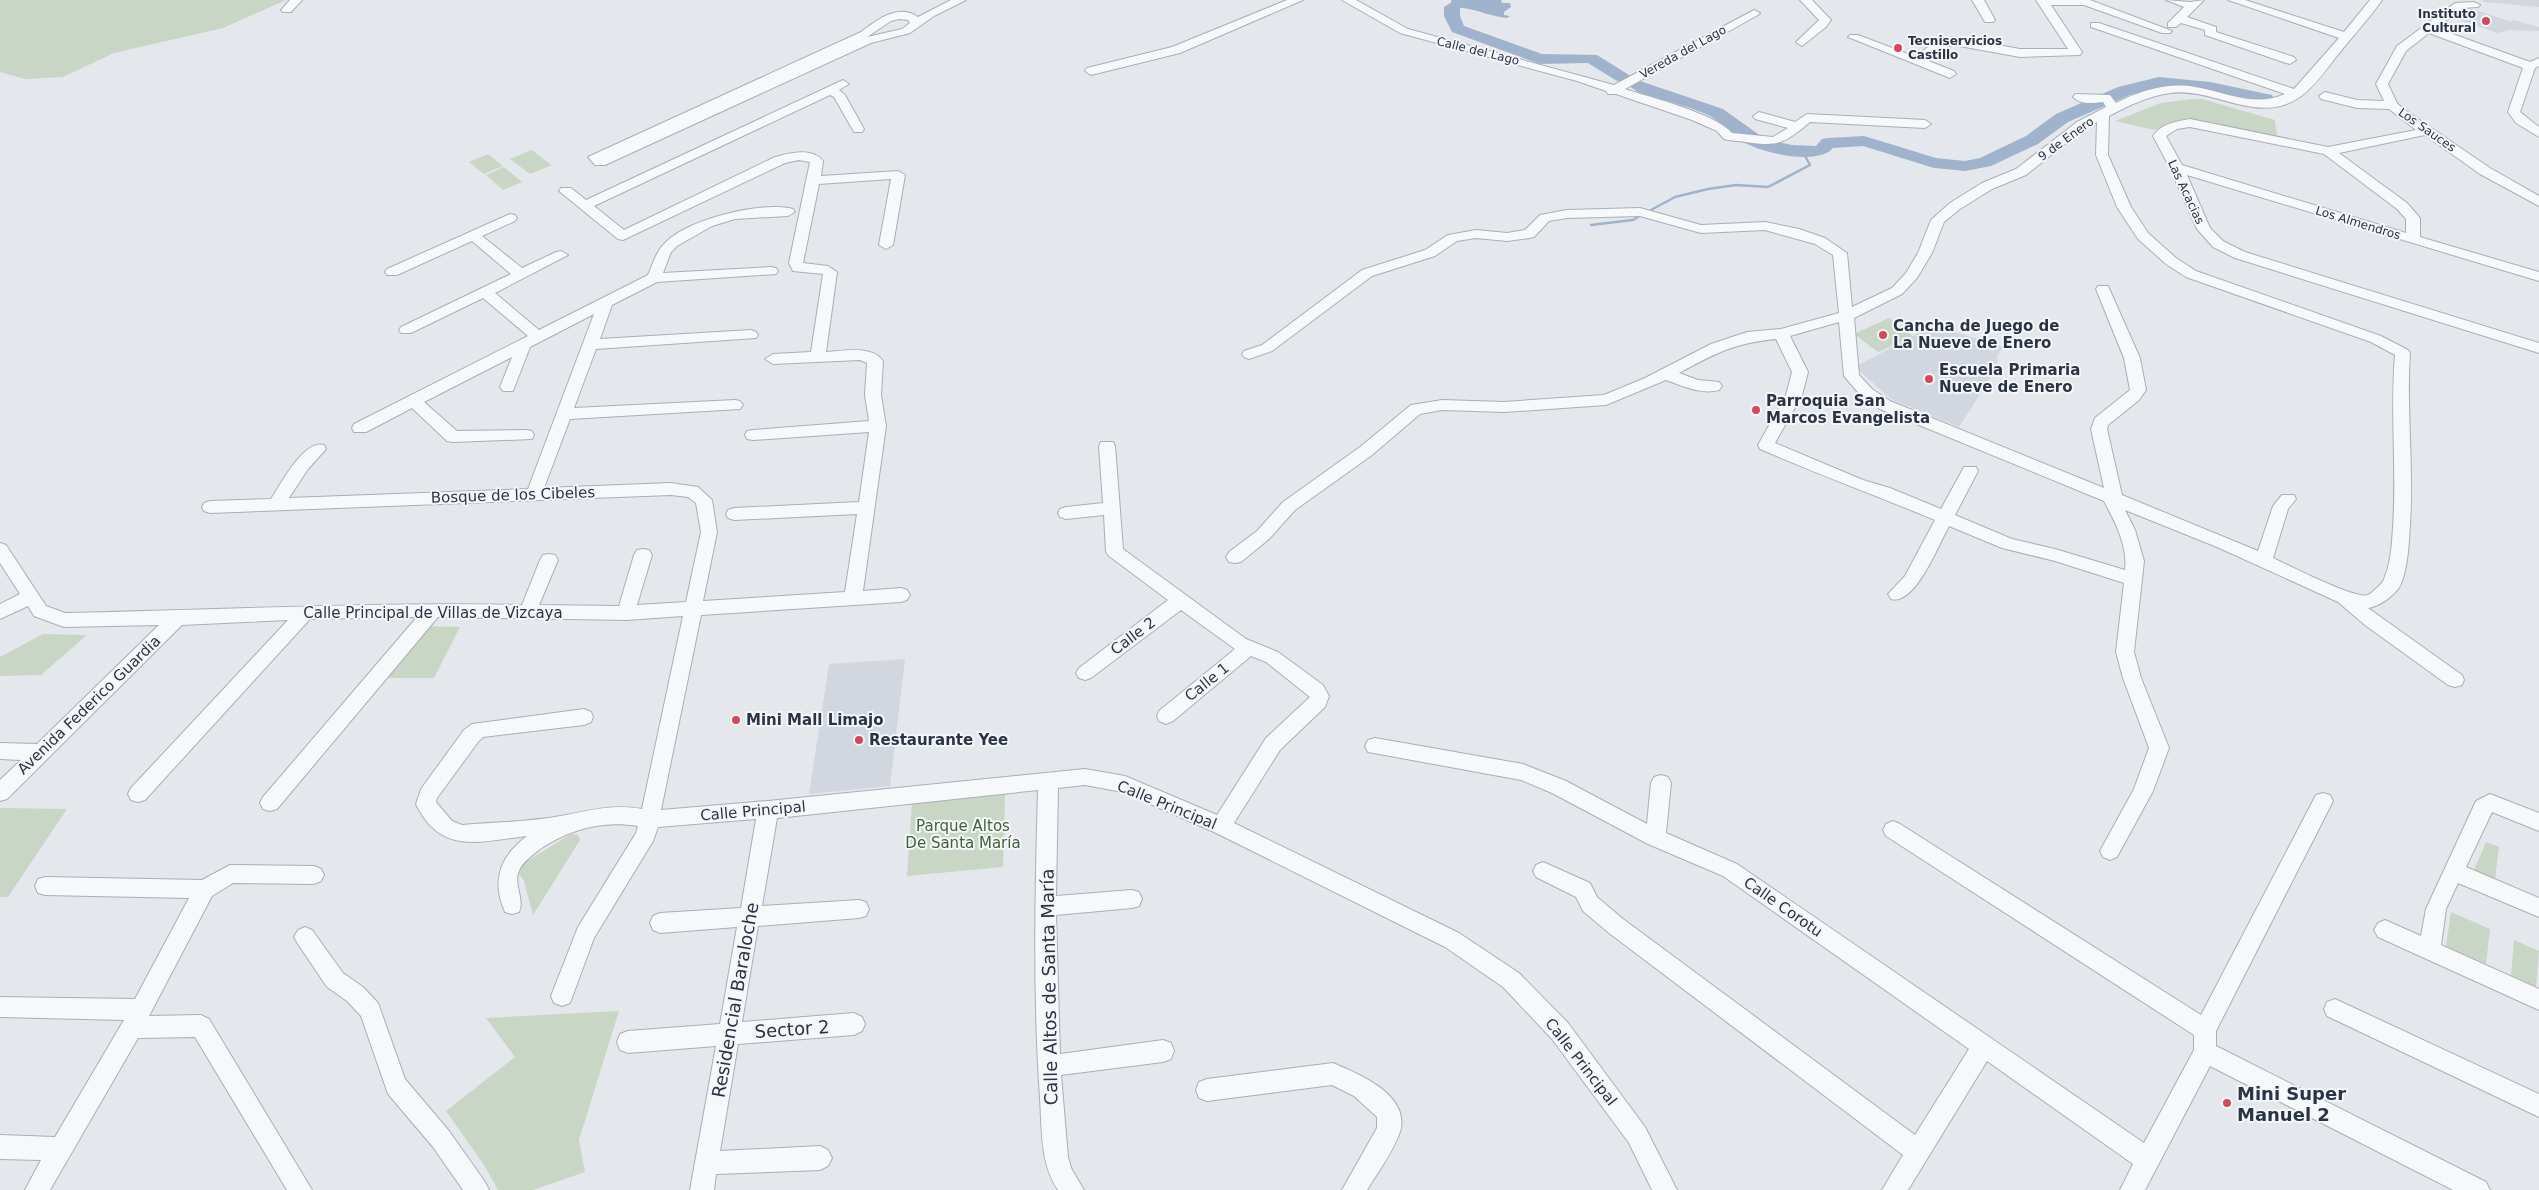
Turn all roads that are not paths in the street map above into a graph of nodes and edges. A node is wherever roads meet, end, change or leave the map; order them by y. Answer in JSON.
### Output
{"nodes":[{"id":1,"x":296,"y":0,"type":"edge"},
{"id":2,"x":935,"y":0,"type":"edge"},
{"id":3,"x":960,"y":0,"type":"edge"},
{"id":4,"x":1297,"y":0,"type":"edge"},
{"id":5,"x":1348,"y":0,"type":"edge"},
{"id":6,"x":1806,"y":0,"type":"edge"},
{"id":7,"x":1978,"y":0,"type":"edge"},
{"id":8,"x":2042,"y":0,"type":"edge"},
{"id":9,"x":2172,"y":0,"type":"edge"},
{"id":10,"x":2234,"y":0,"type":"edge"},
{"id":11,"x":2376,"y":0,"type":"edge"},
{"id":12,"x":2194,"y":3,"type":"edge"},
{"id":13,"x":2474,"y":5,"type":"dead end"},
{"id":14,"x":287,"y":10,"type":"dead end"},
{"id":15,"x":1754,"y":13,"type":"dead end"},
{"id":16,"x":907,"y":15,"type":"junction"},
{"id":17,"x":2179,"y":18,"type":"junction"},
{"id":18,"x":1989,"y":20,"type":"dead end"},
{"id":19,"x":916,"y":24,"type":"junction"},
{"id":20,"x":2095,"y":25,"type":"dead end"},
{"id":21,"x":877,"y":26,"type":"junction"},
{"id":22,"x":2429,"y":29,"type":"junction"},
{"id":23,"x":2166,"y":31,"type":"junction"},
{"id":24,"x":892,"y":34,"type":"junction"},
{"id":25,"x":2346,"y":36,"type":"junction"},
{"id":26,"x":1854,"y":37,"type":"dead end"},
{"id":27,"x":1676,"y":42,"type":"dead end"},
{"id":28,"x":1802,"y":42,"type":"dead end"},
{"id":29,"x":2152,"y":44,"type":"junction"},
{"id":30,"x":1691,"y":48,"type":"junction"},
{"id":31,"x":2290,"y":60,"type":"dead end"},
{"id":32,"x":1918,"y":61,"type":"junction"},
{"id":33,"x":812,"y":62,"type":"junction"},
{"id":34,"x":2535,"y":64,"type":"edge"},
{"id":35,"x":1091,"y":71,"type":"dead end"},
{"id":36,"x":1950,"y":74,"type":"dead end"},
{"id":37,"x":843,"y":84,"type":"dead end"},
{"id":38,"x":830,"y":90,"type":"junction"},
{"id":39,"x":1612,"y":90,"type":"junction"},
{"id":40,"x":2296,"y":94,"type":"junction"},
{"id":41,"x":2325,"y":96,"type":"dead end"},
{"id":42,"x":2079,"y":97,"type":"dead end"},
{"id":43,"x":2392,"y":105,"type":"junction"},
{"id":44,"x":2108,"y":107,"type":"junction"},
{"id":45,"x":1759,"y":116,"type":"dead end"},
{"id":46,"x":678,"y":124,"type":"junction"},
{"id":47,"x":1925,"y":124,"type":"dead end"},
{"id":48,"x":1795,"y":126,"type":"junction"},
{"id":49,"x":858,"y":129,"type":"dead end"},
{"id":50,"x":2428,"y":131,"type":"junction"},
{"id":51,"x":2539,"y":134,"type":"edge"},
{"id":52,"x":2328,"y":151,"type":"junction"},
{"id":53,"x":2177,"y":168,"type":"junction"},
{"id":54,"x":814,"y":180,"type":"junction"},
{"id":55,"x":566,"y":191,"type":"dead end"},
{"id":56,"x":2539,"y":202,"type":"edge"},
{"id":57,"x":584,"y":206,"type":"junction"},
{"id":58,"x":788,"y":212,"type":"dead end"},
{"id":59,"x":510,"y":218,"type":"dead end"},
{"id":60,"x":473,"y":235,"type":"junction"},
{"id":61,"x":2413,"y":239,"type":"junction"},
{"id":62,"x":886,"y":245,"type":"dead end"},
{"id":63,"x":561,"y":255,"type":"dead end"},
{"id":64,"x":771,"y":271,"type":"dead end"},
{"id":65,"x":392,"y":272,"type":"dead end"},
{"id":66,"x":521,"y":275,"type":"junction"},
{"id":67,"x":2539,"y":277,"type":"edge"},
{"id":68,"x":654,"y":278,"type":"junction"},
{"id":69,"x":2103,"y":289,"type":"dead end"},
{"id":70,"x":485,"y":292,"type":"junction"},
{"id":71,"x":603,"y":309,"type":"junction"},
{"id":72,"x":1845,"y":316,"type":"junction"},
{"id":73,"x":406,"y":330,"type":"dead end"},
{"id":74,"x":1781,"y":334,"type":"junction"},
{"id":75,"x":751,"y":335,"type":"dead end"},
{"id":76,"x":531,"y":340,"type":"junction"},
{"id":77,"x":590,"y":344,"type":"junction"},
{"id":78,"x":2539,"y":348,"type":"edge"},
{"id":79,"x":1249,"y":354,"type":"dead end"},
{"id":80,"x":818,"y":357,"type":"junction"},
{"id":81,"x":773,"y":360,"type":"dead end"},
{"id":82,"x":1666,"y":374,"type":"junction"},
{"id":83,"x":508,"y":386,"type":"dead end"},
{"id":84,"x":1714,"y":386,"type":"dead end"},
{"id":85,"x":414,"y":400,"type":"junction"},
{"id":86,"x":735,"y":406,"type":"dead end"},
{"id":87,"x":564,"y":414,"type":"junction"},
{"id":88,"x":878,"y":426,"type":"junction"},
{"id":89,"x":360,"y":428,"type":"dead end"},
{"id":90,"x":526,"y":435,"type":"dead end"},
{"id":91,"x":753,"y":435,"type":"dead end"},
{"id":92,"x":1107,"y":446,"type":"dead end"},
{"id":93,"x":318,"y":450,"type":"dead end"},
{"id":94,"x":1970,"y":471,"type":"dead end"},
{"id":95,"x":534,"y":494,"type":"junction"},
{"id":96,"x":2112,"y":498,"type":"junction"},
{"id":97,"x":2288,"y":499,"type":"dead end"},
{"id":98,"x":276,"y":504,"type":"junction"},
{"id":99,"x":210,"y":508,"type":"dead end"},
{"id":100,"x":866,"y":508,"type":"junction"},
{"id":101,"x":1110,"y":508,"type":"junction"},
{"id":102,"x":1066,"y":513,"type":"dead end"},
{"id":103,"x":734,"y":514,"type":"dead end"},
{"id":104,"x":1945,"y":518,"type":"junction"},
{"id":105,"x":0,"y":549,"type":"edge"},
{"id":106,"x":643,"y":555,"type":"dead end"},
{"id":107,"x":1235,"y":557,"type":"dead end"},
{"id":108,"x":549,"y":560,"type":"dead end"},
{"id":109,"x":2264,"y":561,"type":"junction"},
{"id":110,"x":2132,"y":579,"type":"junction"},
{"id":111,"x":1897,"y":594,"type":"dead end"},
{"id":112,"x":901,"y":595,"type":"dead end"},
{"id":113,"x":30,"y":597,"type":"junction"},
{"id":114,"x":2342,"y":597,"type":"junction"},
{"id":115,"x":852,"y":598,"type":"junction"},
{"id":116,"x":1181,"y":600,"type":"junction"},
{"id":117,"x":693,"y":607,"type":"junction"},
{"id":118,"x":433,"y":610,"type":"junction"},
{"id":119,"x":0,"y":612,"type":"edge"},
{"id":120,"x":306,"y":612,"type":"junction"},
{"id":121,"x":527,"y":613,"type":"junction"},
{"id":122,"x":626,"y":613,"type":"junction"},
{"id":123,"x":178,"y":618,"type":"junction"},
{"id":124,"x":1249,"y":648,"type":"junction"},
{"id":125,"x":1085,"y":672,"type":"dead end"},
{"id":126,"x":2456,"y":680,"type":"dead end"},
{"id":127,"x":1166,"y":716,"type":"dead end"},
{"id":128,"x":584,"y":717,"type":"dead end"},
{"id":129,"x":1375,"y":746,"type":"dead end"},
{"id":130,"x":0,"y":751,"type":"edge"},
{"id":131,"x":40,"y":752,"type":"junction"},
{"id":132,"x":1048,"y":781,"type":"junction"},
{"id":133,"x":1661,"y":783,"type":"dead end"},
{"id":134,"x":0,"y":793,"type":"edge"},
{"id":135,"x":138,"y":794,"type":"dead end"},
{"id":136,"x":2323,"y":801,"type":"dead end"},
{"id":137,"x":270,"y":803,"type":"dead end"},
{"id":138,"x":768,"y":810,"type":"junction"},
{"id":139,"x":651,"y":819,"type":"junction"},
{"id":140,"x":2539,"y":822,"type":"edge"},
{"id":141,"x":565,"y":824,"type":"junction"},
{"id":142,"x":1221,"y":826,"type":"junction"},
{"id":143,"x":1893,"y":830,"type":"dead end"},
{"id":144,"x":1655,"y":838,"type":"junction"},
{"id":145,"x":2110,"y":851,"type":"dead end"},
{"id":146,"x":1543,"y":871,"type":"dead end"},
{"id":147,"x":2453,"y":871,"type":"junction"},
{"id":148,"x":314,"y":874,"type":"dead end"},
{"id":149,"x":45,"y":886,"type":"dead end"},
{"id":150,"x":205,"y":889,"type":"junction"},
{"id":151,"x":1132,"y":899,"type":"dead end"},
{"id":152,"x":512,"y":905,"type":"dead end"},
{"id":153,"x":1045,"y":906,"type":"junction"},
{"id":154,"x":2539,"y":908,"type":"edge"},
{"id":155,"x":859,"y":909,"type":"dead end"},
{"id":156,"x":750,"y":916,"type":"junction"},
{"id":157,"x":660,"y":923,"type":"dead end"},
{"id":158,"x":2385,"y":930,"type":"dead end"},
{"id":159,"x":304,"y":937,"type":"dead end"},
{"id":160,"x":2430,"y":950,"type":"junction"},
{"id":161,"x":562,"y":996,"type":"dead end"},
{"id":162,"x":2539,"y":1000,"type":"edge"},
{"id":163,"x":0,"y":1007,"type":"edge"},
{"id":164,"x":2335,"y":1009,"type":"dead end"},
{"id":165,"x":136,"y":1019,"type":"junction"},
{"id":166,"x":854,"y":1024,"type":"dead end"},
{"id":167,"x":730,"y":1034,"type":"junction"},
{"id":168,"x":2205,"y":1041,"type":"junction"},
{"id":169,"x":628,"y":1042,"type":"dead end"},
{"id":170,"x":1983,"y":1047,"type":"junction"},
{"id":171,"x":1164,"y":1051,"type":"dead end"},
{"id":172,"x":1049,"y":1066,"type":"junction"},
{"id":173,"x":1206,"y":1090,"type":"dead end"},
{"id":174,"x":2539,"y":1106,"type":"edge"},
{"id":175,"x":0,"y":1148,"type":"edge"},
{"id":176,"x":61,"y":1149,"type":"junction"},
{"id":177,"x":1918,"y":1152,"type":"junction"},
{"id":178,"x":820,"y":1158,"type":"dead end"},
{"id":179,"x":2148,"y":1160,"type":"junction"},
{"id":180,"x":708,"y":1163,"type":"junction"},
{"id":181,"x":2474,"y":1189,"type":"edge"},
{"id":182,"x":37,"y":1190,"type":"edge"},
{"id":183,"x":300,"y":1190,"type":"edge"},
{"id":184,"x":477,"y":1190,"type":"edge"},
{"id":185,"x":702,"y":1190,"type":"edge"},
{"id":186,"x":1072,"y":1190,"type":"edge"},
{"id":187,"x":1354,"y":1190,"type":"edge"},
{"id":188,"x":1665,"y":1190,"type":"edge"},
{"id":189,"x":1894,"y":1190,"type":"edge"},
{"id":190,"x":2132,"y":1190,"type":"edge"}],
"edges":[{"from":1,"to":14,"type":"street"},
{"from":2,"to":16,"type":"street"},
{"from":3,"to":19,"type":"street"},
{"from":4,"to":35,"type":"street"},
{"from":5,"to":39,"type":"street","name":"Calle del Lago"},
{"from":6,"to":28,"type":"street"},
{"from":7,"to":18,"type":"street"},
{"from":8,"to":23,"type":"street"},
{"from":8,"to":32,"type":"street"},
{"from":9,"to":12,"type":"street"},
{"from":10,"to":25,"type":"street"},
{"from":11,"to":25,"type":"street","name":"9 de Enero"},
{"from":12,"to":17,"type":"street"},
{"from":13,"to":22,"type":"street","name":"Los Sauces"},
{"from":15,"to":30,"type":"street","name":"Vereda del Lago"},
{"from":16,"to":19,"type":"street"},
{"from":16,"to":21,"type":"street"},
{"from":17,"to":23,"type":"street"},
{"from":17,"to":31,"type":"street"},
{"from":19,"to":24,"type":"street"},
{"from":20,"to":29,"type":"street"},
{"from":21,"to":24,"type":"street"},
{"from":21,"to":33,"type":"street"},
{"from":22,"to":34,"type":"street"},
{"from":22,"to":43,"type":"street","name":"Los Sauces"},
{"from":23,"to":29,"type":"street"},
{"from":24,"to":33,"type":"street"},
{"from":25,"to":40,"type":"street","name":"9 de Enero"},
{"from":26,"to":32,"type":"street"},
{"from":27,"to":30,"type":"street"},
{"from":29,"to":40,"type":"street"},
{"from":30,"to":39,"type":"street","name":"Vereda del Lago"},
{"from":32,"to":36,"type":"street"},
{"from":33,"to":46,"type":"street"},
{"from":34,"to":51,"type":"street"},
{"from":37,"to":38,"type":"street"},
{"from":38,"to":49,"type":"street"},
{"from":38,"to":57,"type":"street"},
{"from":39,"to":48,"type":"street","name":"Calle del Lago"},
{"from":40,"to":44,"type":"street","name":"9 de Enero"},
{"from":41,"to":43,"type":"street"},
{"from":42,"to":44,"type":"street"},
{"from":43,"to":50,"type":"street","name":"Los Sauces"},
{"from":44,"to":72,"type":"street","name":"9 de Enero"},
{"from":44,"to":114,"type":"street"},
{"from":45,"to":48,"type":"street"},
{"from":46,"to":46,"type":"street"},
{"from":47,"to":48,"type":"street","name":"Calle del Lago"},
{"from":50,"to":52,"type":"street","name":"Las Acacias"},
{"from":50,"to":56,"type":"street","name":"Los Sauces"},
{"from":52,"to":53,"type":"street","name":"Las Acacias"},
{"from":52,"to":61,"type":"street"},
{"from":53,"to":61,"type":"street","name":"Los Almendros"},
{"from":53,"to":78,"type":"street","name":"Las Acacias"},
{"from":54,"to":57,"type":"street"},
{"from":54,"to":62,"type":"street"},
{"from":54,"to":80,"type":"street"},
{"from":55,"to":57,"type":"street"},
{"from":58,"to":68,"type":"street"},
{"from":59,"to":60,"type":"street"},
{"from":60,"to":65,"type":"street"},
{"from":60,"to":66,"type":"street"},
{"from":61,"to":67,"type":"street","name":"Los Almendros"},
{"from":63,"to":66,"type":"street"},
{"from":64,"to":68,"type":"street"},
{"from":66,"to":70,"type":"street"},
{"from":68,"to":71,"type":"street"},
{"from":69,"to":96,"type":"street"},
{"from":70,"to":73,"type":"street"},
{"from":70,"to":76,"type":"street"},
{"from":71,"to":76,"type":"street"},
{"from":71,"to":77,"type":"street"},
{"from":72,"to":74,"type":"street","name":"9 de Enero"},
{"from":72,"to":79,"type":"street"},
{"from":72,"to":96,"type":"street"},
{"from":74,"to":82,"type":"street","name":"9 de Enero"},
{"from":74,"to":104,"type":"street"},
{"from":75,"to":77,"type":"street"},
{"from":76,"to":83,"type":"street"},
{"from":76,"to":85,"type":"street"},
{"from":77,"to":87,"type":"street"},
{"from":80,"to":81,"type":"street"},
{"from":80,"to":88,"type":"street"},
{"from":82,"to":84,"type":"street"},
{"from":82,"to":107,"type":"street","name":"9 de Enero"},
{"from":85,"to":89,"type":"street"},
{"from":85,"to":90,"type":"street"},
{"from":86,"to":87,"type":"street"},
{"from":87,"to":95,"type":"street"},
{"from":88,"to":91,"type":"street"},
{"from":88,"to":100,"type":"street"},
{"from":92,"to":101,"type":"street"},
{"from":93,"to":98,"type":"street"},
{"from":94,"to":104,"type":"street"},
{"from":95,"to":98,"type":"street","name":"Bosque de los Cibeles"},
{"from":95,"to":117,"type":"street","name":"Bosque de los Cibeles"},
{"from":96,"to":109,"type":"street"},
{"from":96,"to":110,"type":"street"},
{"from":97,"to":109,"type":"street"},
{"from":98,"to":99,"type":"street","name":"Bosque de los Cibeles"},
{"from":100,"to":103,"type":"street"},
{"from":100,"to":115,"type":"street"},
{"from":101,"to":102,"type":"street"},
{"from":101,"to":116,"type":"street"},
{"from":104,"to":110,"type":"street"},
{"from":104,"to":111,"type":"street"},
{"from":105,"to":113,"type":"street","name":"Calle Principal de Villas de Vizcaya"},
{"from":106,"to":122,"type":"street"},
{"from":108,"to":121,"type":"street"},
{"from":109,"to":114,"type":"street"},
{"from":110,"to":145,"type":"street"},
{"from":112,"to":115,"type":"street","name":"Calle Principal de Villas de Vizcaya"},
{"from":113,"to":119,"type":"street"},
{"from":113,"to":123,"type":"street","name":"Calle Principal de Villas de Vizcaya"},
{"from":114,"to":126,"type":"street"},
{"from":115,"to":117,"type":"street","name":"Calle Principal de Villas de Vizcaya"},
{"from":116,"to":124,"type":"street"},
{"from":116,"to":125,"type":"street","name":"Calle 2"},
{"from":117,"to":122,"type":"street","name":"Calle Principal de Villas de Vizcaya"},
{"from":117,"to":139,"type":"street"},
{"from":118,"to":120,"type":"street","name":"Calle Principal de Villas de Vizcaya"},
{"from":118,"to":121,"type":"street","name":"Calle Principal de Villas de Vizcaya"},
{"from":118,"to":137,"type":"street"},
{"from":120,"to":123,"type":"street","name":"Calle Principal de Villas de Vizcaya"},
{"from":120,"to":135,"type":"street"},
{"from":121,"to":122,"type":"street","name":"Calle Principal de Villas de Vizcaya"},
{"from":123,"to":131,"type":"street","name":"Avenida Federico Guardia"},
{"from":124,"to":127,"type":"street","name":"Calle 1"},
{"from":124,"to":142,"type":"street"},
{"from":128,"to":141,"type":"street","name":"Calle Principal"},
{"from":129,"to":144,"type":"street","name":"Calle Corotu"},
{"from":130,"to":131,"type":"street"},
{"from":131,"to":134,"type":"street","name":"Avenida Federico Guardia"},
{"from":132,"to":138,"type":"street","name":"Calle Principal"},
{"from":132,"to":142,"type":"street","name":"Calle Principal"},
{"from":132,"to":153,"type":"street","name":"Calle Altos de Santa María"},
{"from":133,"to":144,"type":"street"},
{"from":136,"to":168,"type":"street"},
{"from":138,"to":139,"type":"street","name":"Calle Principal"},
{"from":138,"to":156,"type":"street","name":"Residencial Baraloche"},
{"from":139,"to":141,"type":"street","name":"Calle Principal"},
{"from":139,"to":161,"type":"street"},
{"from":140,"to":147,"type":"street"},
{"from":141,"to":152,"type":"street"},
{"from":142,"to":188,"type":"street","name":"Calle Principal"},
{"from":143,"to":168,"type":"street"},
{"from":144,"to":170,"type":"street","name":"Calle Corotu"},
{"from":146,"to":177,"type":"street"},
{"from":147,"to":154,"type":"street"},
{"from":147,"to":160,"type":"street"},
{"from":148,"to":150,"type":"street"},
{"from":149,"to":150,"type":"street"},
{"from":150,"to":165,"type":"street"},
{"from":151,"to":153,"type":"street"},
{"from":153,"to":172,"type":"street","name":"Calle Altos de Santa María"},
{"from":155,"to":156,"type":"street"},
{"from":156,"to":157,"type":"street"},
{"from":156,"to":167,"type":"street","name":"Residencial Baraloche"},
{"from":158,"to":160,"type":"street"},
{"from":159,"to":184,"type":"street"},
{"from":160,"to":162,"type":"street"},
{"from":163,"to":165,"type":"street"},
{"from":164,"to":174,"type":"street"},
{"from":165,"to":176,"type":"street"},
{"from":165,"to":183,"type":"street"},
{"from":166,"to":167,"type":"street","name":"Sector 2"},
{"from":167,"to":169,"type":"street","name":"Sector 2"},
{"from":167,"to":180,"type":"street","name":"Residencial Baraloche"},
{"from":168,"to":179,"type":"street"},
{"from":168,"to":181,"type":"street"},
{"from":170,"to":177,"type":"street"},
{"from":170,"to":179,"type":"street","name":"Calle Corotu"},
{"from":171,"to":172,"type":"street"},
{"from":172,"to":186,"type":"street","name":"Calle Altos de Santa María"},
{"from":173,"to":187,"type":"street"},
{"from":175,"to":176,"type":"street"},
{"from":176,"to":182,"type":"street"},
{"from":177,"to":189,"type":"street"},
{"from":178,"to":180,"type":"street"},
{"from":179,"to":190,"type":"street"},
{"from":180,"to":185,"type":"street","name":"Residencial Baraloche"}]}
